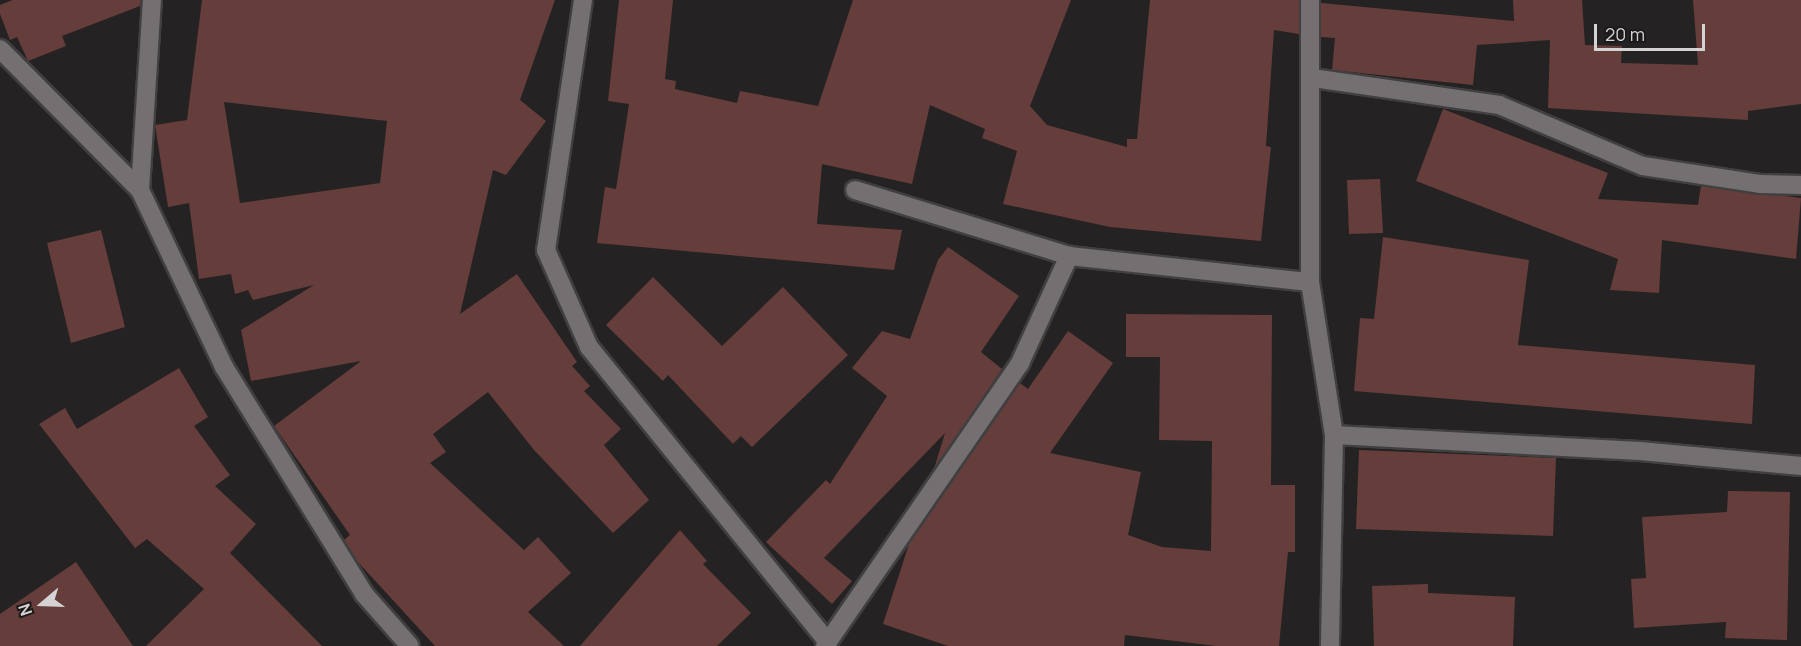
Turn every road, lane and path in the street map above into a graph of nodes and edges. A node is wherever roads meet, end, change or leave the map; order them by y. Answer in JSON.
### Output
{"nodes":[{"id":1,"x":152,"y":0,"type":"edge"},
{"id":2,"x":583,"y":0,"type":"edge"},
{"id":3,"x":1310,"y":0,"type":"edge"},
{"id":4,"x":0,"y":50,"type":"edge"},
{"id":5,"x":1312,"y":78,"type":"junction"},
{"id":6,"x":1801,"y":185,"type":"edge"},
{"id":7,"x":140,"y":190,"type":"junction"},
{"id":8,"x":855,"y":190,"type":"dead end"},
{"id":9,"x":1069,"y":256,"type":"junction"},
{"id":10,"x":1310,"y":282,"type":"junction"},
{"id":11,"x":1334,"y":435,"type":"junction"},
{"id":12,"x":1801,"y":466,"type":"edge"},
{"id":13,"x":826,"y":644,"type":"edge"},
{"id":14,"x":410,"y":646,"type":"edge"},
{"id":15,"x":1330,"y":646,"type":"edge"}],
"edges":[{"from":1,"to":7,"type":"street"},
{"from":2,"to":13,"type":"street"},
{"from":3,"to":5,"type":"street"},
{"from":4,"to":7,"type":"street"},
{"from":5,"to":6,"type":"street"},
{"from":5,"to":10,"type":"street"},
{"from":7,"to":14,"type":"street"},
{"from":8,"to":9,"type":"street"},
{"from":9,"to":10,"type":"street"},
{"from":9,"to":13,"type":"street"},
{"from":10,"to":11,"type":"street"},
{"from":11,"to":12,"type":"street"},
{"from":11,"to":15,"type":"street"}]}
